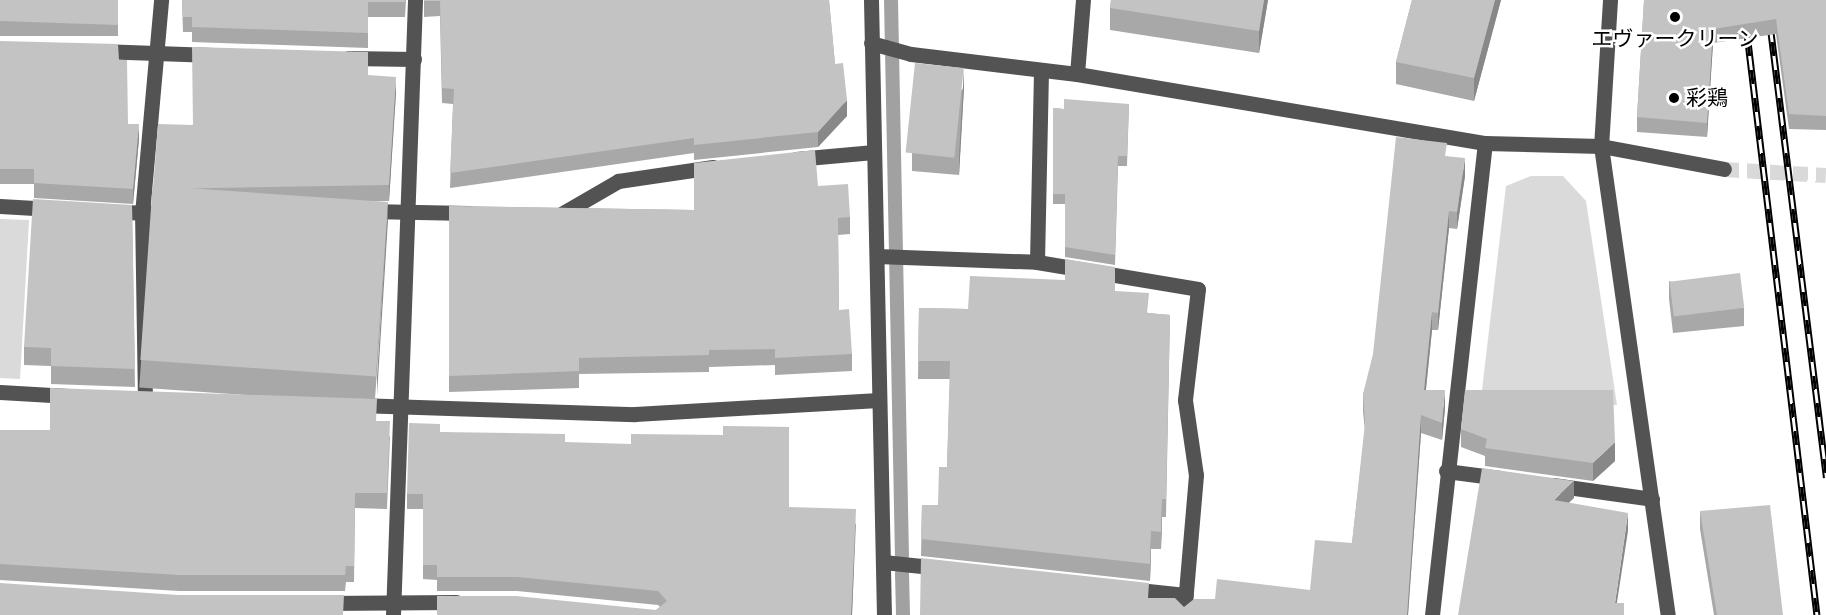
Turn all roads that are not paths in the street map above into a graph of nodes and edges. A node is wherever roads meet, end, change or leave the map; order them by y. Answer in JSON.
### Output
{"nodes":[{"id":1,"x":161,"y":0,"type":"edge"},
{"id":2,"x":415,"y":0,"type":"edge"},
{"id":3,"x":871,"y":0,"type":"edge"},
{"id":4,"x":1083,"y":0,"type":"edge"},
{"id":5,"x":1610,"y":0,"type":"edge"},
{"id":6,"x":872,"y":43,"type":"junction"},
{"id":7,"x":80,"y":50,"type":"edge"},
{"id":8,"x":159,"y":54,"type":"junction"},
{"id":9,"x":229,"y":55,"type":"edge"},
{"id":10,"x":333,"y":57,"type":"edge"},
{"id":11,"x":414,"y":59,"type":"junction"},
{"id":12,"x":1041,"y":73,"type":"junction"},
{"id":13,"x":1077,"y":74,"type":"junction"},
{"id":14,"x":1485,"y":142,"type":"junction"},
{"id":15,"x":1601,"y":146,"type":"junction"},
{"id":16,"x":874,"y":152,"type":"junction"},
{"id":17,"x":780,"y":160,"type":"edge"},
{"id":18,"x":732,"y":164,"type":"edge"},
{"id":19,"x":1724,"y":169,"type":"tunnel mouth"},
{"id":20,"x":0,"y":206,"type":"edge"},
{"id":21,"x":71,"y":210,"type":"edge"},
{"id":22,"x":410,"y":210,"type":"junction"},
{"id":23,"x":95,"y":211,"type":"edge"},
{"id":24,"x":352,"y":211,"type":"edge"},
{"id":25,"x":189,"y":213,"type":"edge"},
{"id":26,"x":142,"y":214,"type":"junction"},
{"id":27,"x":490,"y":214,"type":"edge"},
{"id":28,"x":536,"y":216,"type":"edge"},
{"id":29,"x":877,"y":256,"type":"junction"},
{"id":30,"x":1036,"y":262,"type":"junction"},
{"id":31,"x":0,"y":392,"type":"edge"},
{"id":32,"x":89,"y":398,"type":"edge"},
{"id":33,"x":123,"y":400,"type":"edge"},
{"id":34,"x":879,"y":400,"type":"junction"},
{"id":35,"x":145,"y":401,"type":"junction"},
{"id":36,"x":168,"y":401,"type":"edge"},
{"id":37,"x":342,"y":405,"type":"edge"},
{"id":38,"x":400,"y":406,"type":"junction"},
{"id":39,"x":1446,"y":471,"type":"junction"},
{"id":40,"x":1515,"y":480,"type":"edge"},
{"id":41,"x":1538,"y":483,"type":"edge"},
{"id":42,"x":1652,"y":499,"type":"junction"},
{"id":43,"x":882,"y":562,"type":"junction"},
{"id":44,"x":964,"y":571,"type":"edge"},
{"id":45,"x":1116,"y":587,"type":"edge"},
{"id":46,"x":1186,"y":595,"type":"junction"},
{"id":47,"x":472,"y":602,"type":"edge"},
{"id":48,"x":310,"y":603,"type":"edge"},
{"id":49,"x":394,"y":609,"type":"edge"},
{"id":50,"x":884,"y":615,"type":"edge"},
{"id":51,"x":1184,"y":615,"type":"edge"},
{"id":52,"x":1431,"y":615,"type":"edge"},
{"id":53,"x":1668,"y":615,"type":"edge"}],
"edges":[{"from":1,"to":8,"type":"street"},
{"from":2,"to":11,"type":"street"},
{"from":3,"to":6,"type":"street"},
{"from":4,"to":13,"type":"street"},
{"from":5,"to":15,"type":"street"},
{"from":6,"to":12,"type":"street"},
{"from":6,"to":16,"type":"street"},
{"from":7,"to":8,"type":"street"},
{"from":8,"to":9,"type":"street"},
{"from":8,"to":26,"type":"street"},
{"from":10,"to":11,"type":"street"},
{"from":11,"to":22,"type":"street"},
{"from":12,"to":13,"type":"street"},
{"from":12,"to":30,"type":"street"},
{"from":13,"to":14,"type":"street"},
{"from":14,"to":15,"type":"street"},
{"from":14,"to":39,"type":"street"},
{"from":15,"to":19,"type":"street"},
{"from":15,"to":42,"type":"street"},
{"from":16,"to":17,"type":"street"},
{"from":16,"to":29,"type":"street"},
{"from":18,"to":28,"type":"street"},
{"from":20,"to":21,"type":"street"},
{"from":22,"to":24,"type":"street"},
{"from":22,"to":27,"type":"street"},
{"from":22,"to":38,"type":"street"},
{"from":23,"to":26,"type":"street"},
{"from":25,"to":26,"type":"street"},
{"from":26,"to":35,"type":"street"},
{"from":29,"to":30,"type":"street"},
{"from":29,"to":34,"type":"street"},
{"from":30,"to":46,"type":"street"},
{"from":31,"to":32,"type":"street"},
{"from":33,"to":35,"type":"street"},
{"from":34,"to":38,"type":"street"},
{"from":34,"to":43,"type":"street"},
{"from":35,"to":36,"type":"street"},
{"from":37,"to":38,"type":"street"},
{"from":38,"to":49,"type":"street"},
{"from":39,"to":40,"type":"street"},
{"from":39,"to":52,"type":"street"},
{"from":41,"to":42,"type":"street"},
{"from":42,"to":53,"type":"street"},
{"from":43,"to":44,"type":"street"},
{"from":43,"to":50,"type":"street"},
{"from":45,"to":46,"type":"street"},
{"from":46,"to":51,"type":"street"},
{"from":47,"to":49,"type":"street"},
{"from":48,"to":49,"type":"street"}]}
